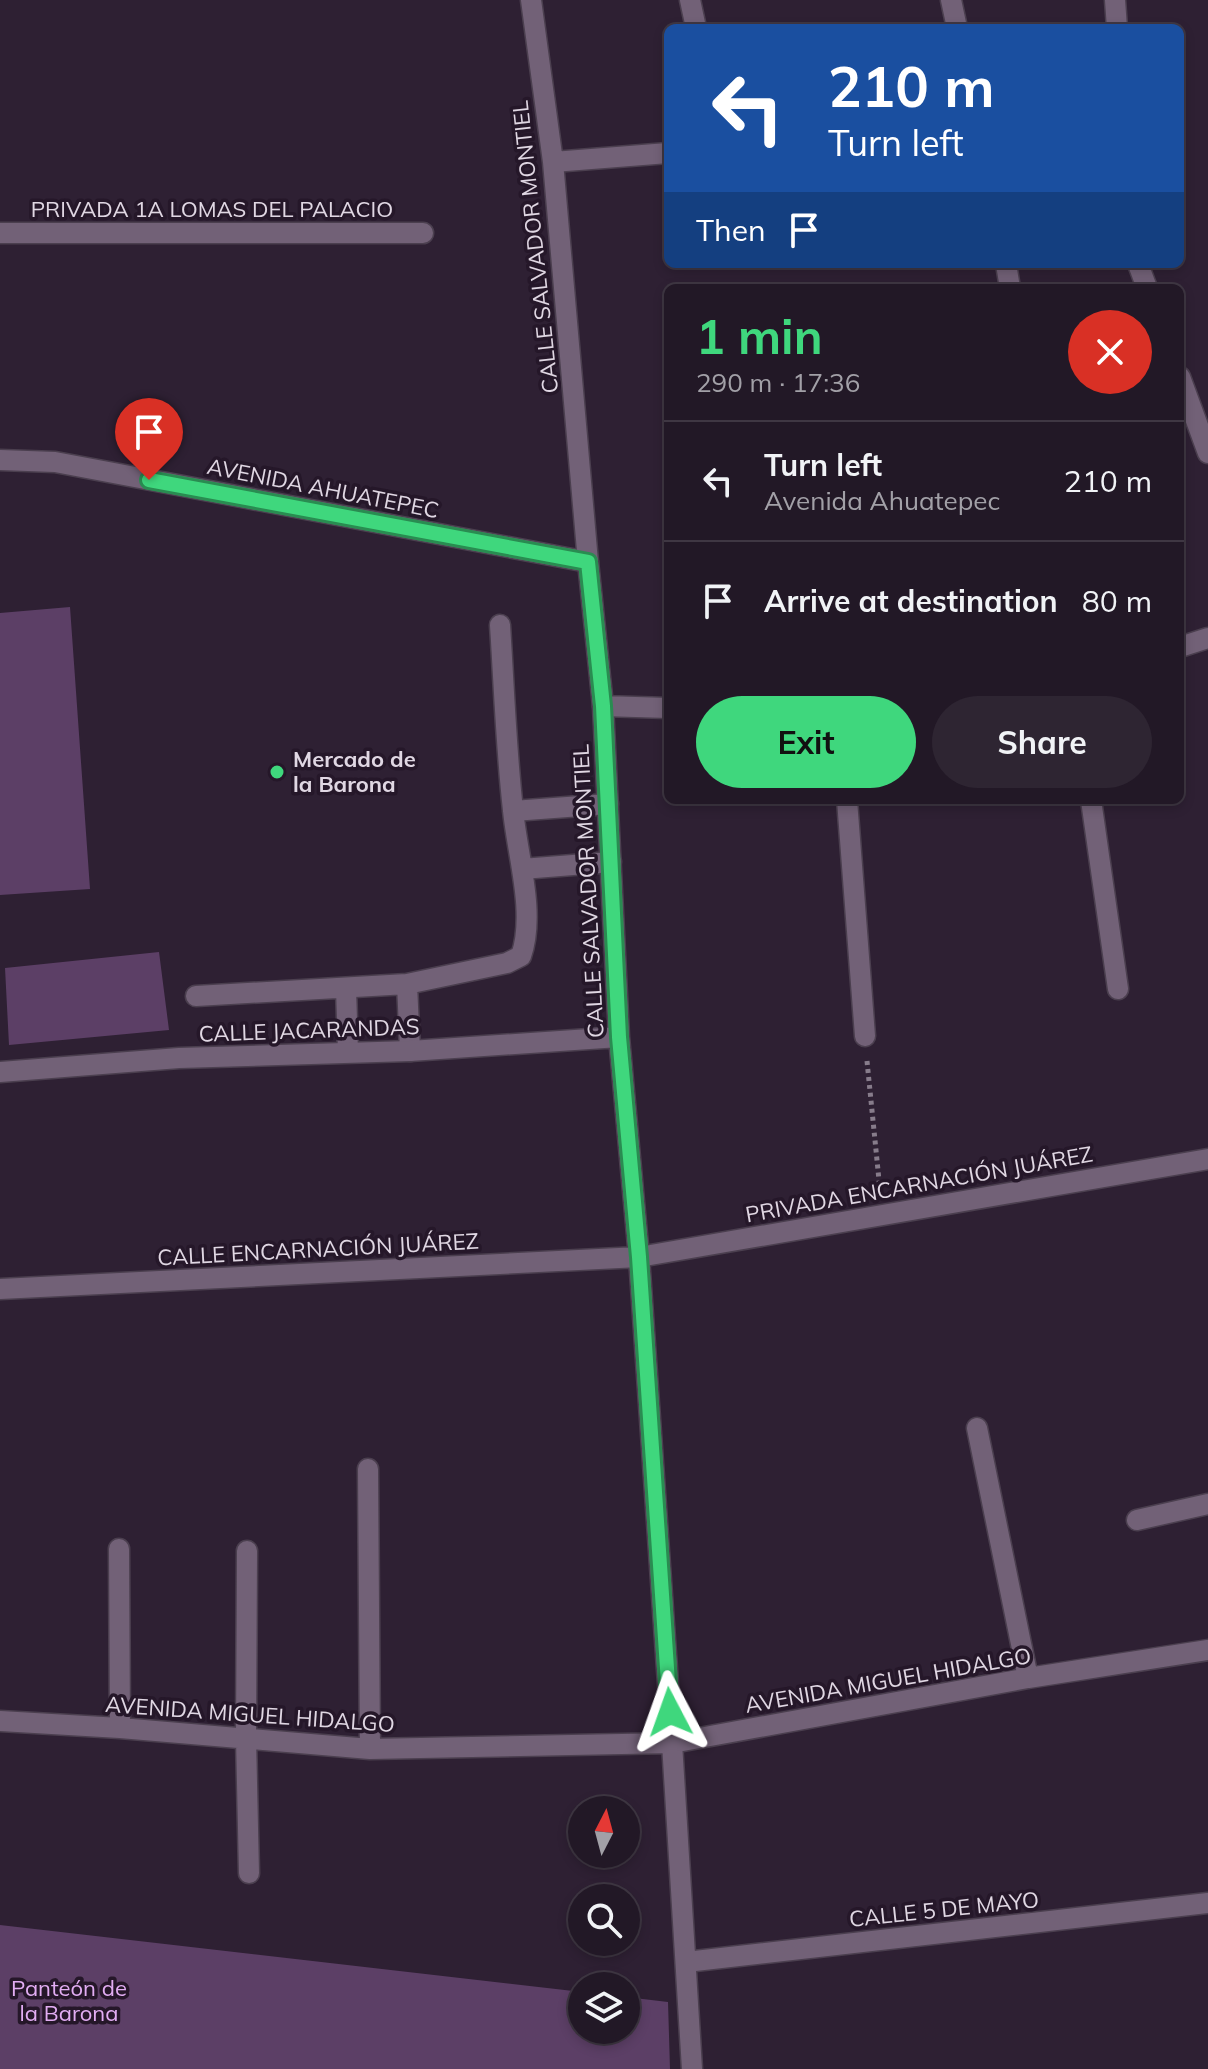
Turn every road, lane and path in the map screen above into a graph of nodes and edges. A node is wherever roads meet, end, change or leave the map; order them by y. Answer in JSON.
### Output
{"nodes":[{"id":1,"x":531,"y":0,"type":"edge"},
{"id":2,"x":690,"y":0,"type":"edge"},
{"id":3,"x":951,"y":0,"type":"edge"},
{"id":4,"x":1115,"y":0,"type":"edge"},
{"id":5,"x":695,"y":24,"type":"edge"},
{"id":6,"x":956,"y":24,"type":"edge"},
{"id":7,"x":1117,"y":24,"type":"edge"},
{"id":8,"x":664,"y":153,"type":"edge"},
{"id":9,"x":553,"y":162,"type":"junction"},
{"id":10,"x":0,"y":233,"type":"edge"},
{"id":11,"x":423,"y":233,"type":"dead end"},
{"id":12,"x":1184,"y":388,"type":"edge"},
{"id":13,"x":1208,"y":453,"type":"edge"},
{"id":14,"x":0,"y":460,"type":"edge"},
{"id":15,"x":588,"y":562,"type":"junction"},
{"id":16,"x":500,"y":625,"type":"dead end"},
{"id":17,"x":1208,"y":638,"type":"edge"},
{"id":18,"x":1184,"y":646,"type":"edge"},
{"id":19,"x":603,"y":706,"type":"junction"},
{"id":20,"x":664,"y":708,"type":"edge"},
{"id":21,"x":608,"y":804,"type":"junction"},
{"id":22,"x":847,"y":804,"type":"edge"},
{"id":23,"x":1092,"y":804,"type":"edge"},
{"id":24,"x":513,"y":811,"type":"junction"},
{"id":25,"x":611,"y":862,"type":"junction"},
{"id":26,"x":522,"y":869,"type":"junction"},
{"id":27,"x":407,"y":984,"type":"junction"},
{"id":28,"x":346,"y":988,"type":"junction"},
{"id":29,"x":1118,"y":989,"type":"dead end"},
{"id":30,"x":196,"y":996,"type":"dead end"},
{"id":31,"x":865,"y":1036,"type":"joint"},
{"id":32,"x":619,"y":1037,"type":"junction"},
{"id":33,"x":410,"y":1051,"type":"junction"},
{"id":34,"x":348,"y":1052,"type":"junction"},
{"id":35,"x":0,"y":1072,"type":"edge"},
{"id":36,"x":1208,"y":1159,"type":"edge"},
{"id":37,"x":883,"y":1215,"type":"junction"},
{"id":38,"x":639,"y":1257,"type":"junction"},
{"id":39,"x":0,"y":1289,"type":"edge"},
{"id":40,"x":977,"y":1428,"type":"dead end"},
{"id":41,"x":368,"y":1469,"type":"dead end"},
{"id":42,"x":1208,"y":1504,"type":"edge"},
{"id":43,"x":1137,"y":1520,"type":"dead end"},
{"id":44,"x":119,"y":1549,"type":"dead end"},
{"id":45,"x":247,"y":1551,"type":"dead end"},
{"id":46,"x":1208,"y":1650,"type":"edge"},
{"id":47,"x":1028,"y":1678,"type":"junction"},
{"id":48,"x":0,"y":1721,"type":"edge"},
{"id":49,"x":120,"y":1728,"type":"junction"},
{"id":50,"x":246,"y":1738,"type":"junction"},
{"id":51,"x":672,"y":1743,"type":"junction"},
{"id":52,"x":370,"y":1749,"type":"junction"},
{"id":53,"x":249,"y":1873,"type":"dead end"},
{"id":54,"x":1208,"y":1903,"type":"edge"},
{"id":55,"x":686,"y":1962,"type":"junction"},
{"id":56,"x":692,"y":2069,"type":"edge"}],
"edges":[{"from":1,"to":9,"type":"street","name":"CALLE SALVADOR MONTIEL"},
{"from":2,"to":5,"type":"street"},
{"from":3,"to":6,"type":"street"},
{"from":4,"to":7,"type":"street"},
{"from":8,"to":9,"type":"street"},
{"from":9,"to":15,"type":"street","name":"CALLE SALVADOR MONTIEL"},
{"from":10,"to":11,"type":"street","name":"PRIVADA 1A LOMAS DEL PALACIO"},
{"from":12,"to":13,"type":"street"},
{"from":14,"to":15,"type":"street","name":"AVENIDA AHUATEPEC"},
{"from":15,"to":19,"type":"street","name":"CALLE SALVADOR MONTIEL"},
{"from":16,"to":24,"type":"street"},
{"from":17,"to":18,"type":"street"},
{"from":19,"to":20,"type":"street"},
{"from":19,"to":21,"type":"street","name":"CALLE SALVADOR MONTIEL"},
{"from":21,"to":24,"type":"street"},
{"from":21,"to":25,"type":"street","name":"CALLE SALVADOR MONTIEL"},
{"from":22,"to":31,"type":"street"},
{"from":23,"to":29,"type":"street"},
{"from":24,"to":26,"type":"street"},
{"from":25,"to":26,"type":"street"},
{"from":25,"to":32,"type":"street","name":"CALLE SALVADOR MONTIEL"},
{"from":26,"to":27,"type":"street"},
{"from":27,"to":28,"type":"street"},
{"from":27,"to":33,"type":"street"},
{"from":28,"to":30,"type":"street"},
{"from":28,"to":34,"type":"street"},
{"from":31,"to":37,"type":"path"},
{"from":32,"to":33,"type":"street","name":"CALLE JACARANDAS"},
{"from":32,"to":38,"type":"street","name":"CALLE SALVADOR MONTIEL"},
{"from":33,"to":34,"type":"street","name":"CALLE JACARANDAS"},
{"from":34,"to":35,"type":"street","name":"CALLE JACARANDAS"},
{"from":36,"to":37,"type":"street","name":"PRIVADA ENCARNACIÓN JUÁREZ"},
{"from":37,"to":38,"type":"street","name":"PRIVADA ENCARNACIÓN JUÁREZ"},
{"from":38,"to":39,"type":"street","name":"CALLE ENCARNACIÓN JUÁREZ"},
{"from":38,"to":51,"type":"street","name":"CALLE SALVADOR MONTIEL"},
{"from":40,"to":47,"type":"street"},
{"from":41,"to":52,"type":"street"},
{"from":42,"to":43,"type":"street"},
{"from":44,"to":49,"type":"street"},
{"from":45,"to":50,"type":"street"},
{"from":46,"to":47,"type":"street","name":"AVENIDA MIGUEL HIDALGO"},
{"from":47,"to":51,"type":"street","name":"AVENIDA MIGUEL HIDALGO"},
{"from":48,"to":49,"type":"street","name":"AVENIDA MIGUEL HIDALGO"},
{"from":49,"to":50,"type":"street","name":"AVENIDA MIGUEL HIDALGO"},
{"from":50,"to":52,"type":"street","name":"AVENIDA MIGUEL HIDALGO"},
{"from":50,"to":53,"type":"street"},
{"from":51,"to":52,"type":"street","name":"AVENIDA MIGUEL HIDALGO"},
{"from":51,"to":55,"type":"street","name":"CALLE SALVADOR MONTIEL"},
{"from":54,"to":55,"type":"street","name":"CALLE 5 DE MAYO"},
{"from":55,"to":56,"type":"street","name":"CALLE SALVADOR MONTIEL"}]}
